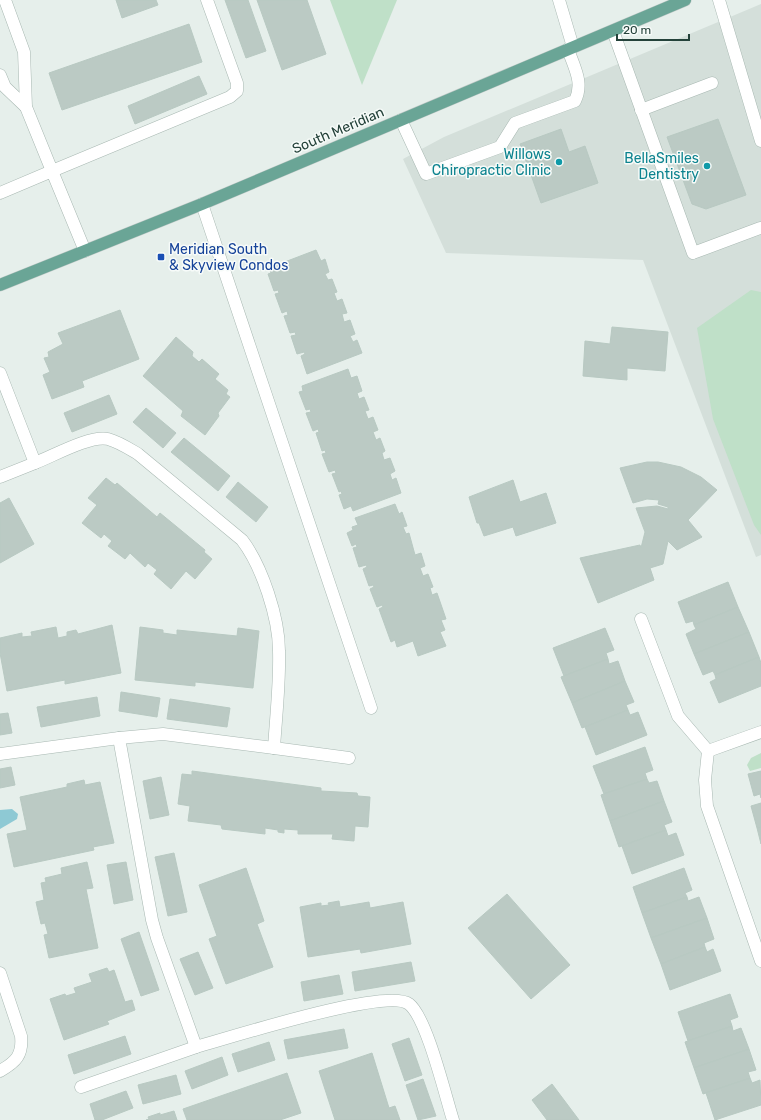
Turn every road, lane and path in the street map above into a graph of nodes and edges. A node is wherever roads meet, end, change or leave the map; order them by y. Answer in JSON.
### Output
{"nodes":[{"id":1,"x":5,"y":0,"type":"edge"},
{"id":2,"x":207,"y":0,"type":"edge"},
{"id":3,"x":559,"y":0,"type":"edge"},
{"id":4,"x":686,"y":0,"type":"edge"},
{"id":5,"x":719,"y":0,"type":"edge"},
{"id":6,"x":613,"y":31,"type":"junction"},
{"id":7,"x":570,"y":48,"type":"junction"},
{"id":8,"x":0,"y":75,"type":"edge"},
{"id":9,"x":712,"y":83,"type":"dead end"},
{"id":10,"x":26,"y":107,"type":"junction"},
{"id":11,"x":642,"y":110,"type":"junction"},
{"id":12,"x":401,"y":120,"type":"junction"},
{"id":13,"x":761,"y":141,"type":"edge"},
{"id":14,"x":52,"y":171,"type":"junction"},
{"id":15,"x":0,"y":193,"type":"edge"},
{"id":16,"x":202,"y":204,"type":"junction"},
{"id":17,"x":760,"y":228,"type":"dead end"},
{"id":18,"x":85,"y":251,"type":"junction"},
{"id":19,"x":0,"y":285,"type":"edge"},
{"id":20,"x":0,"y":373,"type":"edge"},
{"id":21,"x":35,"y":463,"type":"junction"},
{"id":22,"x":0,"y":477,"type":"edge"},
{"id":23,"x":641,"y":620,"type":"dead end"},
{"id":24,"x":371,"y":708,"type":"dead end"},
{"id":25,"x":761,"y":732,"type":"edge"},
{"id":26,"x":119,"y":738,"type":"junction"},
{"id":27,"x":274,"y":748,"type":"junction"},
{"id":28,"x":708,"y":751,"type":"junction"},
{"id":29,"x":0,"y":754,"type":"edge"},
{"id":30,"x":349,"y":758,"type":"dead end"},
{"id":31,"x":761,"y":961,"type":"edge"},
{"id":32,"x":0,"y":973,"type":"edge"},
{"id":33,"x":196,"y":1047,"type":"junction"},
{"id":34,"x":0,"y":1071,"type":"edge"},
{"id":35,"x":81,"y":1087,"type":"dead end"},
{"id":36,"x":453,"y":1120,"type":"edge"}],
"edges":[{"from":1,"to":10,"type":"street"},
{"from":2,"to":14,"type":"street"},
{"from":3,"to":7,"type":"street"},
{"from":4,"to":6,"type":"main road","name":"South Meridian"},
{"from":5,"to":13,"type":"street"},
{"from":6,"to":7,"type":"main road","name":"South Meridian"},
{"from":6,"to":11,"type":"street"},
{"from":7,"to":12,"type":"main road","name":"South Meridian"},
{"from":7,"to":12,"type":"street"},
{"from":8,"to":10,"type":"street"},
{"from":9,"to":11,"type":"street"},
{"from":10,"to":14,"type":"street"},
{"from":11,"to":17,"type":"street"},
{"from":12,"to":16,"type":"main road","name":"South Meridian"},
{"from":14,"to":15,"type":"street"},
{"from":14,"to":18,"type":"street"},
{"from":16,"to":18,"type":"main road","name":"South Meridian"},
{"from":16,"to":24,"type":"street"},
{"from":18,"to":19,"type":"main road","name":"South Meridian"},
{"from":20,"to":21,"type":"street"},
{"from":21,"to":22,"type":"street"},
{"from":21,"to":27,"type":"street"},
{"from":23,"to":28,"type":"street"},
{"from":25,"to":28,"type":"street"},
{"from":26,"to":27,"type":"street"},
{"from":26,"to":29,"type":"street"},
{"from":26,"to":33,"type":"street"},
{"from":27,"to":30,"type":"street"},
{"from":28,"to":31,"type":"street"},
{"from":32,"to":34,"type":"street"},
{"from":33,"to":35,"type":"street"},
{"from":33,"to":36,"type":"street"}]}
